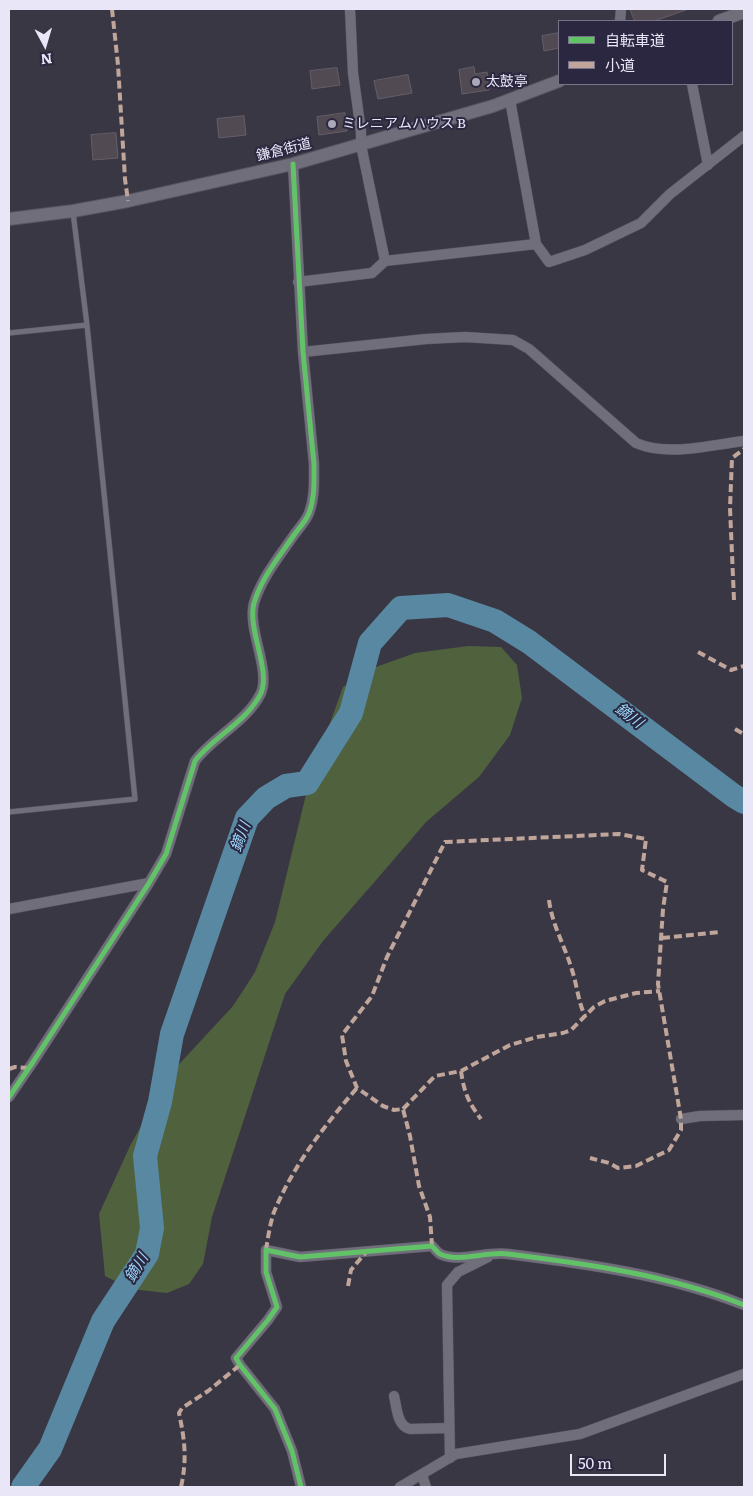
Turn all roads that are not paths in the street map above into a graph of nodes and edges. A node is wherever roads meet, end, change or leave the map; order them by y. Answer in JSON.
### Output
{"nodes":[{"id":1,"x":350,"y":9,"type":"edge"},
{"id":2,"x":744,"y":12,"type":"edge"},
{"id":3,"x":722,"y":20,"type":"edge"},
{"id":4,"x":558,"y":81,"type":"edge"},
{"id":5,"x":692,"y":85,"type":"edge"},
{"id":6,"x":510,"y":100,"type":"junction"},
{"id":7,"x":744,"y":136,"type":"edge"},
{"id":8,"x":361,"y":145,"type":"junction"},
{"id":9,"x":293,"y":164,"type":"junction"},
{"id":10,"x":708,"y":165,"type":"junction"},
{"id":11,"x":73,"y":211,"type":"junction"},
{"id":12,"x":9,"y":219,"type":"edge"},
{"id":13,"x":536,"y":244,"type":"junction"},
{"id":14,"x":385,"y":261,"type":"junction"},
{"id":15,"x":298,"y":282,"type":"junction"},
{"id":16,"x":87,"y":325,"type":"junction"},
{"id":17,"x":9,"y":333,"type":"edge"},
{"id":18,"x":303,"y":352,"type":"junction"},
{"id":19,"x":744,"y":441,"type":"edge"},
{"id":20,"x":9,"y":812,"type":"edge"},
{"id":21,"x":149,"y":883,"type":"junction"},
{"id":22,"x":9,"y":909,"type":"edge"},
{"id":23,"x":9,"y":1097,"type":"edge"},
{"id":24,"x":744,"y":1115,"type":"edge"},
{"id":25,"x":681,"y":1119,"type":"dead end"},
{"id":26,"x":498,"y":1253,"type":"junction"},
{"id":27,"x":744,"y":1305,"type":"edge"},
{"id":28,"x":744,"y":1374,"type":"edge"},
{"id":29,"x":394,"y":1396,"type":"dead end"},
{"id":30,"x":449,"y":1428,"type":"junction"},
{"id":31,"x":450,"y":1458,"type":"junction"},
{"id":32,"x":422,"y":1475,"type":"junction"},
{"id":33,"x":301,"y":1487,"type":"edge"},
{"id":34,"x":400,"y":1487,"type":"edge"},
{"id":35,"x":426,"y":1487,"type":"edge"}],
"edges":[{"from":1,"to":8,"type":"street"},
{"from":2,"to":3,"type":"street"},
{"from":4,"to":6,"type":"street","name":"鎌倉街道"},
{"from":5,"to":10,"type":"street"},
{"from":6,"to":8,"type":"street","name":"鎌倉街道"},
{"from":6,"to":13,"type":"street"},
{"from":7,"to":10,"type":"street"},
{"from":8,"to":9,"type":"street","name":"鎌倉街道"},
{"from":8,"to":14,"type":"street"},
{"from":9,"to":11,"type":"street","name":"鎌倉街道"},
{"from":9,"to":15,"type":"street"},
{"from":10,"to":13,"type":"street"},
{"from":11,"to":12,"type":"street","name":"鎌倉街道"},
{"from":11,"to":16,"type":"lane"},
{"from":13,"to":14,"type":"street"},
{"from":14,"to":15,"type":"street"},
{"from":15,"to":18,"type":"street"},
{"from":16,"to":17,"type":"lane"},
{"from":16,"to":20,"type":"lane"},
{"from":18,"to":19,"type":"street"},
{"from":18,"to":21,"type":"street"},
{"from":21,"to":22,"type":"street"},
{"from":21,"to":23,"type":"street"},
{"from":24,"to":25,"type":"street"},
{"from":26,"to":27,"type":"street"},
{"from":26,"to":30,"type":"street"},
{"from":26,"to":33,"type":"street"},
{"from":28,"to":31,"type":"street"},
{"from":29,"to":30,"type":"street"},
{"from":30,"to":31,"type":"street"},
{"from":31,"to":32,"type":"street"},
{"from":32,"to":34,"type":"street"},
{"from":32,"to":35,"type":"street"}]}
